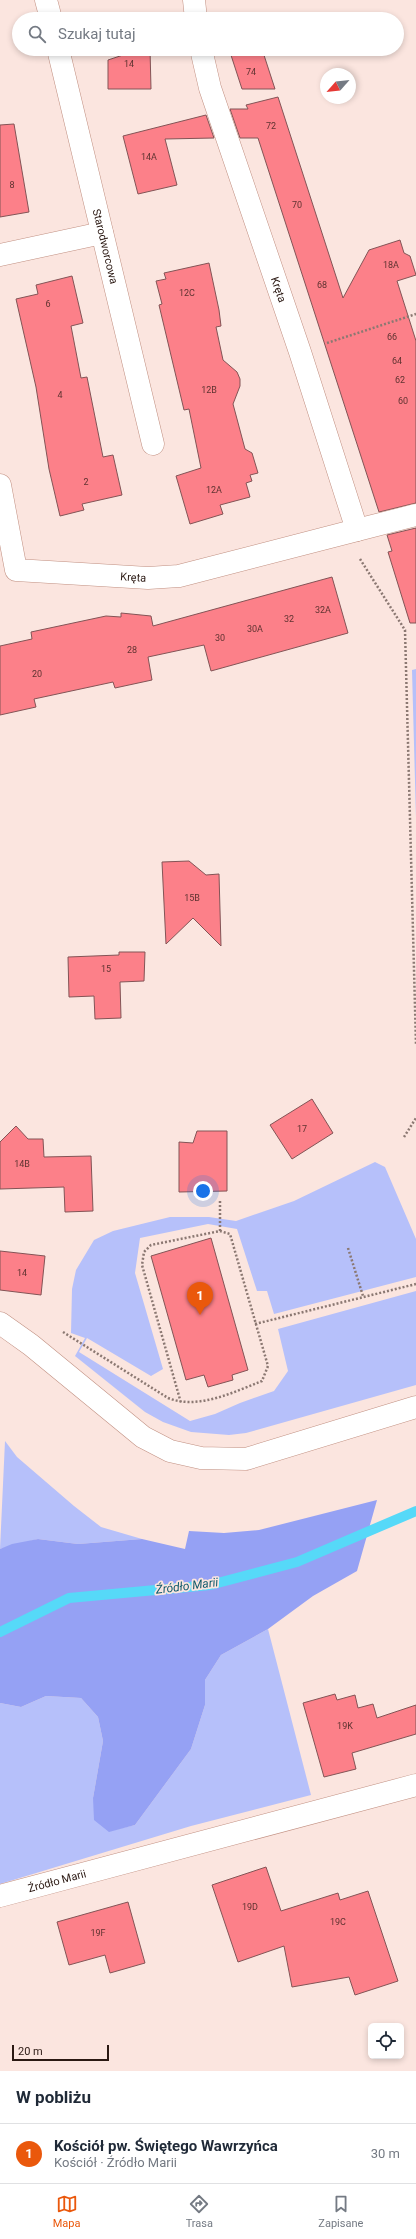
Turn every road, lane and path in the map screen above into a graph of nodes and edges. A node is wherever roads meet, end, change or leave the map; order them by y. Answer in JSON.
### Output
{"nodes":[{"id":1,"x":46,"y":0,"type":"edge"},
{"id":2,"x":194,"y":0,"type":"edge"},
{"id":3,"x":49,"y":12,"type":"edge"},
{"id":4,"x":195,"y":12,"type":"edge"},
{"id":5,"x":60,"y":56,"type":"edge"},
{"id":6,"x":203,"y":56,"type":"edge"},
{"id":7,"x":102,"y":233,"type":"junction"},
{"id":8,"x":0,"y":255,"type":"edge"},
{"id":9,"x":416,"y":314,"type":"edge"},
{"id":10,"x":300,"y":352,"type":"junction"},
{"id":11,"x":153,"y":444,"type":"dead end"},
{"id":12,"x":0,"y":485,"type":"edge"},
{"id":13,"x":416,"y":515,"type":"edge"},
{"id":14,"x":357,"y":530,"type":"junction"},
{"id":15,"x":416,"y":1045,"type":"edge"},
{"id":16,"x":416,"y":1118,"type":"edge"},
{"id":17,"x":404,"y":1137,"type":"dead end"},
{"id":18,"x":220,"y":1201,"type":"dead end"},
{"id":19,"x":220,"y":1231,"type":"junction"},
{"id":20,"x":348,"y":1248,"type":"dead end"},
{"id":21,"x":416,"y":1284,"type":"edge"},
{"id":22,"x":363,"y":1296,"type":"junction"},
{"id":23,"x":0,"y":1323,"type":"edge"},
{"id":24,"x":255,"y":1324,"type":"junction"},
{"id":25,"x":59,"y":1330,"type":"dead end"},
{"id":26,"x":181,"y":1404,"type":"junction"},
{"id":27,"x":416,"y":1407,"type":"edge"},
{"id":28,"x":416,"y":1785,"type":"edge"},
{"id":29,"x":0,"y":1896,"type":"edge"}],
"edges":[{"from":1,"to":3,"type":"street"},
{"from":2,"to":4,"type":"street"},
{"from":5,"to":7,"type":"street","name":"Starodworcowa"},
{"from":6,"to":10,"type":"street","name":"Kręta"},
{"from":7,"to":8,"type":"street"},
{"from":7,"to":11,"type":"street","name":"Starodworcowa"},
{"from":9,"to":10,"type":"path"},
{"from":10,"to":14,"type":"street","name":"Kręta"},
{"from":12,"to":14,"type":"street","name":"Kręta"},
{"from":13,"to":14,"type":"street","name":"Kręta"},
{"from":14,"to":15,"type":"path"},
{"from":16,"to":17,"type":"path"},
{"from":18,"to":19,"type":"path"},
{"from":19,"to":24,"type":"path"},
{"from":19,"to":26,"type":"path"},
{"from":20,"to":22,"type":"path"},
{"from":21,"to":22,"type":"path"},
{"from":22,"to":24,"type":"path"},
{"from":23,"to":27,"type":"street"},
{"from":24,"to":26,"type":"path"},
{"from":25,"to":26,"type":"path"},
{"from":28,"to":29,"type":"street","name":"Źródło Marii"}]}
